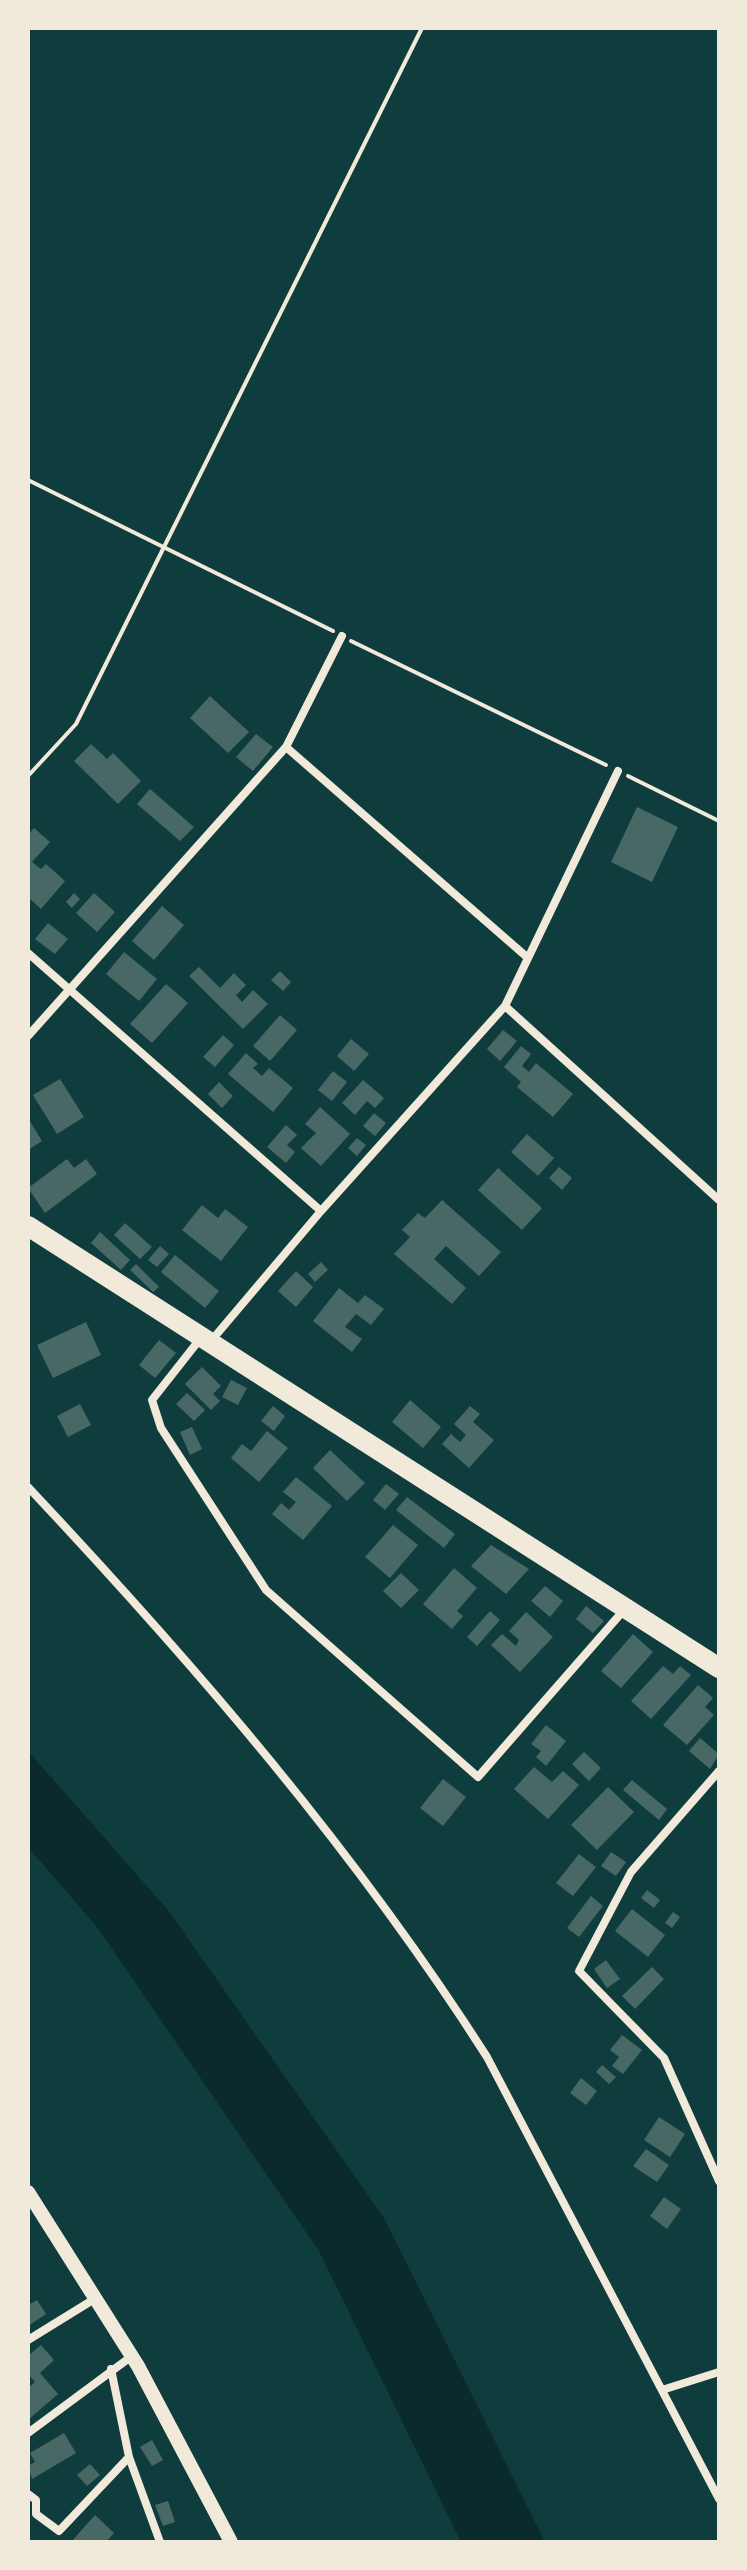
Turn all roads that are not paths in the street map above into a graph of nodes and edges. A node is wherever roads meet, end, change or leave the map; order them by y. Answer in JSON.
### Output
{"nodes":[{"id":1,"x":342,"y":636,"type":"road end"},
{"id":2,"x":286,"y":747,"type":"junction"},
{"id":3,"x":618,"y":771,"type":"road end"},
{"id":4,"x":28,"y":953,"type":"edge"},
{"id":5,"x":528,"y":958,"type":"junction"},
{"id":6,"x":68,"y":989,"type":"junction"},
{"id":7,"x":505,"y":1006,"type":"junction"},
{"id":8,"x":28,"y":1036,"type":"edge"},
{"id":9,"x":719,"y":1200,"type":"edge"},
{"id":10,"x":321,"y":1211,"type":"junction"},
{"id":11,"x":28,"y":1226,"type":"edge"},
{"id":12,"x":204,"y":1342,"type":"junction"},
{"id":13,"x":28,"y":1487,"type":"edge"},
{"id":14,"x":627,"y":1606,"type":"junction"},
{"id":15,"x":719,"y":1668,"type":"edge"},
{"id":16,"x":719,"y":1771,"type":"edge"},
{"id":17,"x":719,"y":2181,"type":"edge"},
{"id":18,"x":28,"y":2192,"type":"edge"},
{"id":19,"x":96,"y":2298,"type":"junction"},
{"id":20,"x":28,"y":2340,"type":"edge"},
{"id":21,"x":132,"y":2356,"type":"junction"},
{"id":22,"x":111,"y":2369,"type":"junction"},
{"id":23,"x":719,"y":2372,"type":"edge"},
{"id":24,"x":662,"y":2390,"type":"junction"},
{"id":25,"x":28,"y":2433,"type":"edge"},
{"id":26,"x":129,"y":2457,"type":"junction"},
{"id":27,"x":28,"y":2494,"type":"edge"},
{"id":28,"x":719,"y":2499,"type":"edge"},
{"id":29,"x":160,"y":2542,"type":"edge"},
{"id":30,"x":231,"y":2542,"type":"edge"}],
"edges":[{"from":1,"to":2,"type":"street"},
{"from":2,"to":5,"type":"street"},
{"from":2,"to":6,"type":"street"},
{"from":3,"to":5,"type":"street"},
{"from":4,"to":6,"type":"street"},
{"from":5,"to":7,"type":"street"},
{"from":6,"to":8,"type":"street"},
{"from":6,"to":10,"type":"street"},
{"from":7,"to":9,"type":"street"},
{"from":7,"to":10,"type":"street"},
{"from":10,"to":12,"type":"street"},
{"from":11,"to":12,"type":"main road"},
{"from":12,"to":14,"type":"main road"},
{"from":12,"to":14,"type":"street"},
{"from":13,"to":24,"type":"street"},
{"from":14,"to":15,"type":"main road"},
{"from":16,"to":17,"type":"street"},
{"from":18,"to":19,"type":"street"},
{"from":19,"to":20,"type":"street"},
{"from":19,"to":21,"type":"street"},
{"from":21,"to":22,"type":"street"},
{"from":21,"to":30,"type":"street"},
{"from":22,"to":25,"type":"street"},
{"from":22,"to":26,"type":"street"},
{"from":23,"to":24,"type":"street"},
{"from":24,"to":28,"type":"street"},
{"from":26,"to":27,"type":"street"},
{"from":26,"to":29,"type":"street"}]}
